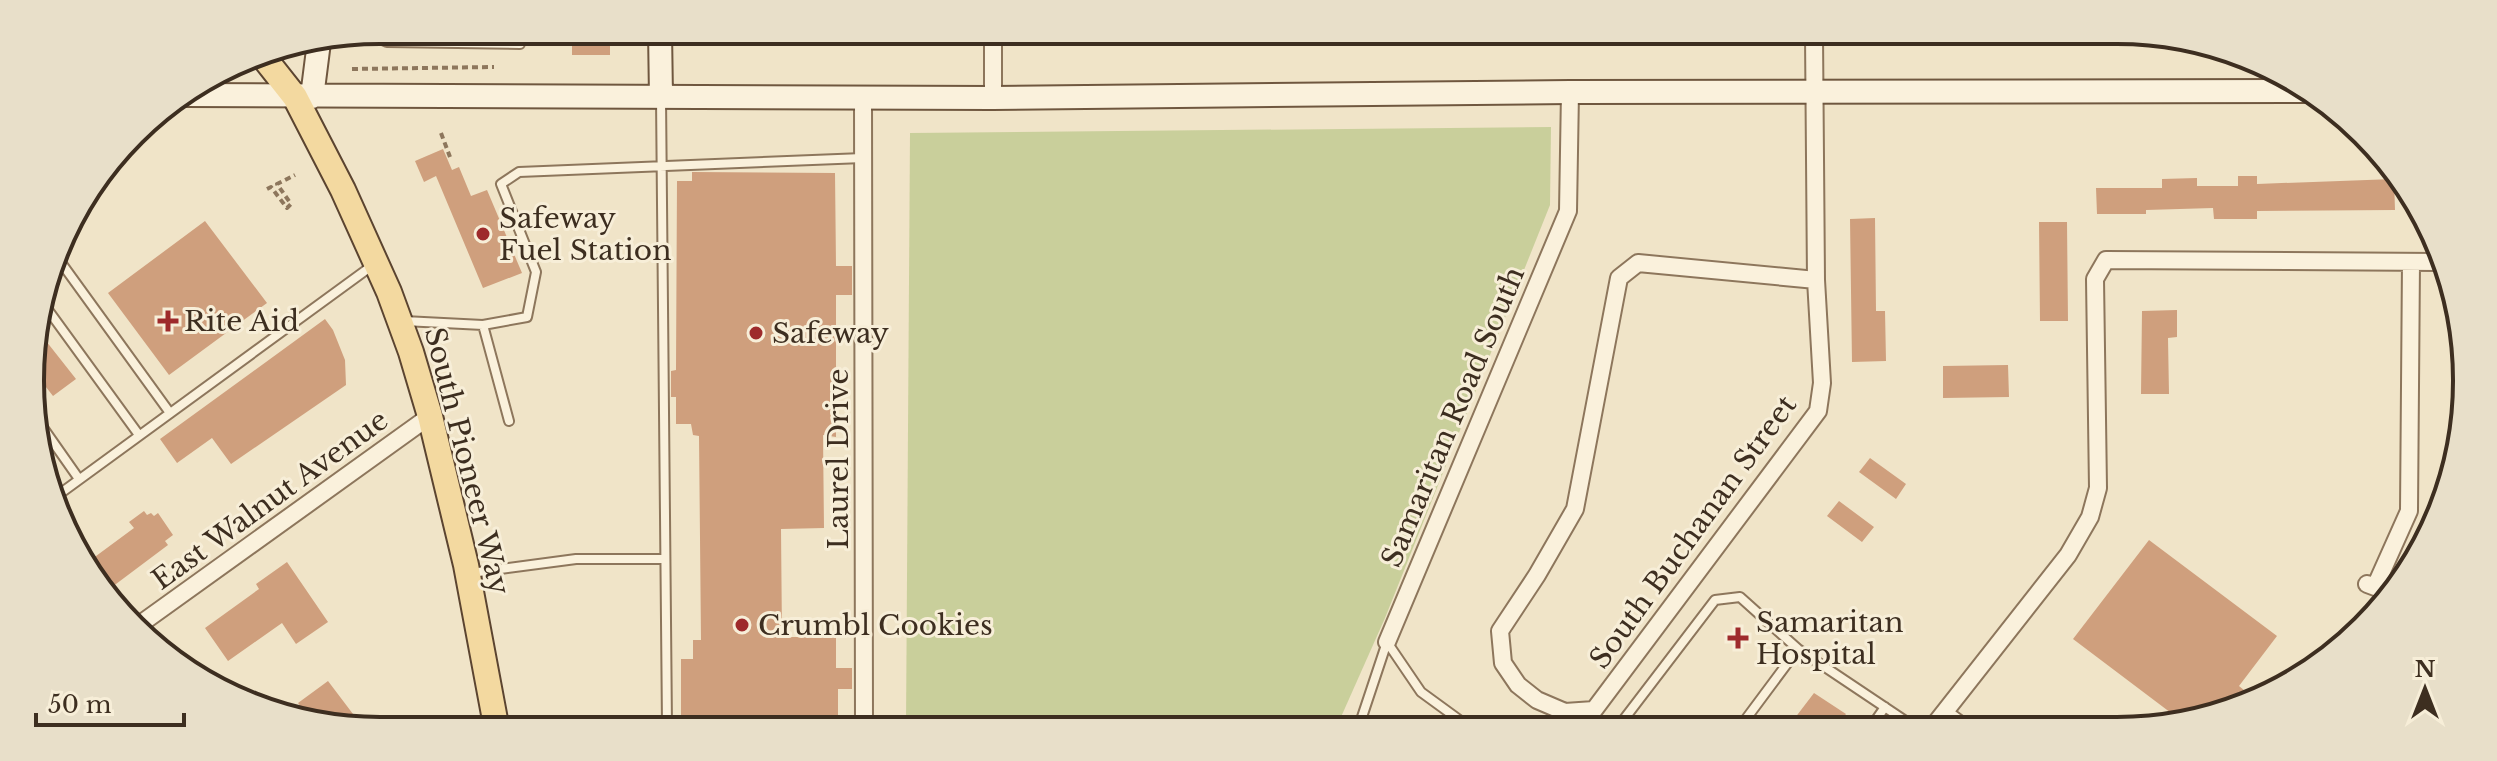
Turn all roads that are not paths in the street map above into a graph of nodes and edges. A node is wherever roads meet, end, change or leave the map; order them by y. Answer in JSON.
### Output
{"nodes":[{"id":1,"x":660,"y":44,"type":"edge"},
{"id":2,"x":993,"y":44,"type":"edge"},
{"id":3,"x":1814,"y":44,"type":"edge"},
{"id":4,"x":317,"y":50,"type":"edge"},
{"id":5,"x":270,"y":63,"type":"edge"},
{"id":6,"x":2288,"y":91,"type":"edge"},
{"id":7,"x":1570,"y":92,"type":"junction"},
{"id":8,"x":1813,"y":93,"type":"junction"},
{"id":9,"x":203,"y":95,"type":"edge"},
{"id":10,"x":303,"y":97,"type":"junction"},
{"id":11,"x":661,"y":97,"type":"junction"},
{"id":12,"x":863,"y":97,"type":"junction"},
{"id":13,"x":993,"y":98,"type":"junction"},
{"id":14,"x":863,"y":158,"type":"junction"},
{"id":15,"x":661,"y":166,"type":"junction"},
{"id":16,"x":2411,"y":262,"type":"junction"},
{"id":17,"x":2431,"y":262,"type":"edge"},
{"id":18,"x":376,"y":263,"type":"junction"},
{"id":19,"x":64,"y":267,"type":"edge"},
{"id":20,"x":1816,"y":280,"type":"junction"},
{"id":21,"x":50,"y":313,"type":"edge"},
{"id":22,"x":400,"y":321,"type":"junction"},
{"id":23,"x":483,"y":325,"type":"junction"},
{"id":24,"x":170,"y":413,"type":"junction"},
{"id":25,"x":430,"y":416,"type":"junction"},
{"id":26,"x":509,"y":421,"type":"dead end"},
{"id":27,"x":139,"y":435,"type":"junction"},
{"id":28,"x":49,"y":436,"type":"edge"},
{"id":29,"x":79,"y":479,"type":"junction"},
{"id":30,"x":63,"y":491,"type":"edge"},
{"id":31,"x":665,"y":559,"type":"junction"},
{"id":32,"x":467,"y":574,"type":"junction"},
{"id":33,"x":2367,"y":584,"type":"dead end"},
{"id":34,"x":145,"y":620,"type":"edge"},
{"id":35,"x":1387,"y":642,"type":"junction"},
{"id":36,"x":1798,"y":649,"type":"junction"},
{"id":37,"x":1885,"y":707,"type":"junction"},
{"id":38,"x":1948,"y":711,"type":"junction"},
{"id":39,"x":494,"y":717,"type":"edge"},
{"id":40,"x":667,"y":717,"type":"edge"},
{"id":41,"x":864,"y":717,"type":"edge"},
{"id":42,"x":1362,"y":717,"type":"edge"},
{"id":43,"x":1455,"y":717,"type":"edge"},
{"id":44,"x":1626,"y":717,"type":"edge"},
{"id":45,"x":1747,"y":717,"type":"edge"},
{"id":46,"x":1878,"y":717,"type":"edge"},
{"id":47,"x":1900,"y":717,"type":"edge"},
{"id":48,"x":1942,"y":717,"type":"edge"},
{"id":49,"x":1956,"y":717,"type":"edge"}],
"edges":[{"from":1,"to":11,"type":"main road"},
{"from":2,"to":13,"type":"street"},
{"from":3,"to":8,"type":"street","name":"South Buchanan Street"},
{"from":4,"to":10,"type":"main road"},
{"from":5,"to":10,"type":"main road","name":"South Pioneer Way"},
{"from":6,"to":8,"type":"main road"},
{"from":7,"to":8,"type":"main road"},
{"from":7,"to":13,"type":"main road"},
{"from":7,"to":35,"type":"street","name":"Samaritan Road South"},
{"from":8,"to":20,"type":"street","name":"South Buchanan Street"},
{"from":9,"to":10,"type":"main road"},
{"from":10,"to":11,"type":"main road"},
{"from":10,"to":18,"type":"main road","name":"South Pioneer Way"},
{"from":11,"to":12,"type":"main road"},
{"from":11,"to":15,"type":"lane"},
{"from":12,"to":13,"type":"main road"},
{"from":12,"to":14,"type":"street","name":"Laurel Drive"},
{"from":14,"to":15,"type":"lane"},
{"from":14,"to":41,"type":"street","name":"Laurel Drive"},
{"from":15,"to":23,"type":"lane"},
{"from":15,"to":31,"type":"lane"},
{"from":16,"to":17,"type":"street"},
{"from":16,"to":33,"type":"street"},
{"from":16,"to":38,"type":"street"},
{"from":18,"to":22,"type":"main road","name":"South Pioneer Way"},
{"from":18,"to":24,"type":"lane"},
{"from":19,"to":24,"type":"lane"},
{"from":20,"to":20,"type":"street","name":"South Buchanan Street"},
{"from":21,"to":27,"type":"lane"},
{"from":22,"to":23,"type":"lane"},
{"from":22,"to":25,"type":"main road","name":"South Pioneer Way"},
{"from":23,"to":26,"type":"lane"},
{"from":24,"to":27,"type":"lane"},
{"from":25,"to":32,"type":"main road","name":"South Pioneer Way"},
{"from":25,"to":34,"type":"street","name":"East Walnut Avenue"},
{"from":27,"to":29,"type":"lane"},
{"from":28,"to":29,"type":"lane"},
{"from":29,"to":30,"type":"lane"},
{"from":31,"to":32,"type":"lane"},
{"from":31,"to":40,"type":"lane"},
{"from":32,"to":39,"type":"main road","name":"South Pioneer Way"},
{"from":35,"to":42,"type":"lane"},
{"from":35,"to":43,"type":"lane"},
{"from":36,"to":37,"type":"lane"},
{"from":36,"to":44,"type":"lane"},
{"from":36,"to":45,"type":"lane"},
{"from":37,"to":46,"type":"lane"},
{"from":37,"to":47,"type":"lane"},
{"from":38,"to":48,"type":"street"},
{"from":38,"to":49,"type":"lane"}]}
